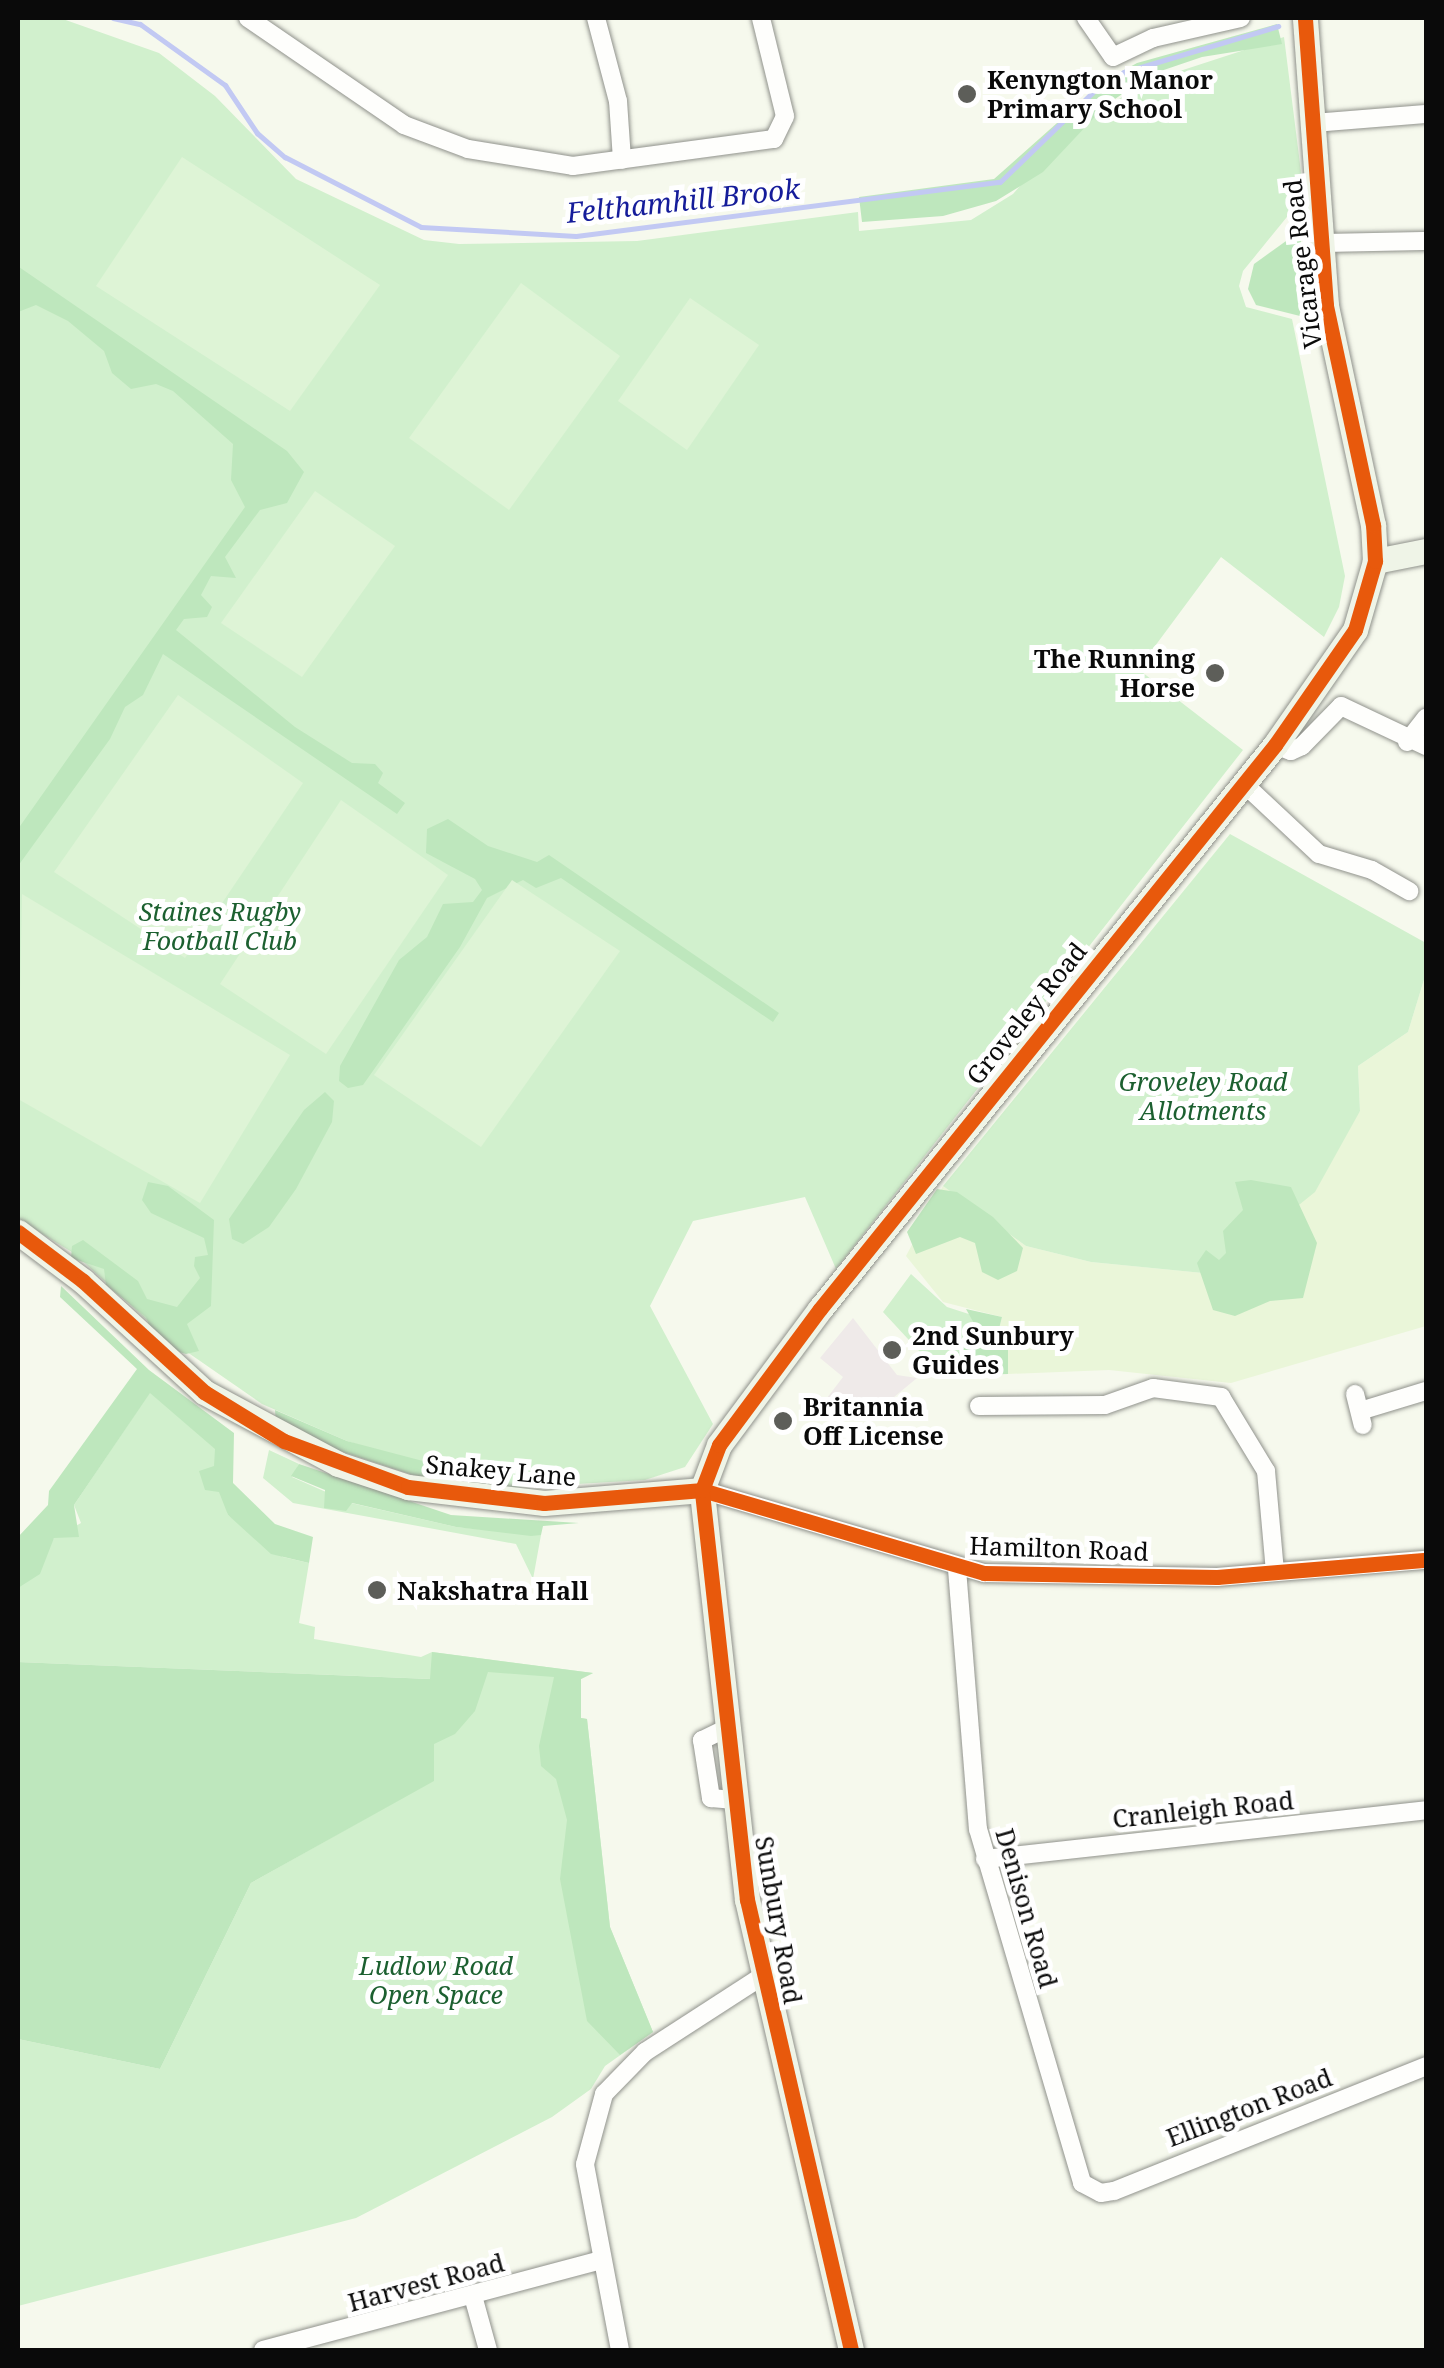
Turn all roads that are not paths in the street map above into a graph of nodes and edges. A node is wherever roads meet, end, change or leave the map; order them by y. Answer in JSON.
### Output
{"nodes":[{"id":1,"x":248,"y":18,"type":"edge"},
{"id":2,"x":596,"y":18,"type":"edge"},
{"id":3,"x":760,"y":18,"type":"edge"},
{"id":4,"x":1086,"y":18,"type":"edge"},
{"id":5,"x":1241,"y":18,"type":"edge"},
{"id":6,"x":1305,"y":18,"type":"edge"},
{"id":7,"x":1426,"y":114,"type":"edge"},
{"id":8,"x":1313,"y":123,"type":"junction"},
{"id":9,"x":622,"y":160,"type":"junction"},
{"id":10,"x":1426,"y":241,"type":"edge"},
{"id":11,"x":1321,"y":243,"type":"junction"},
{"id":12,"x":1426,"y":552,"type":"edge"},
{"id":13,"x":1375,"y":561,"type":"junction"},
{"id":14,"x":1426,"y":718,"type":"edge"},
{"id":15,"x":1407,"y":742,"type":"junction"},
{"id":16,"x":1275,"y":745,"type":"junction"},
{"id":17,"x":1426,"y":746,"type":"edge"},
{"id":18,"x":1243,"y":783,"type":"junction"},
{"id":19,"x":1409,"y":891,"type":"dead end"},
{"id":20,"x":18,"y":1232,"type":"edge"},
{"id":21,"x":1426,"y":1391,"type":"edge"},
{"id":22,"x":979,"y":1406,"type":"dead end"},
{"id":23,"x":1359,"y":1410,"type":"dead end"},
{"id":24,"x":702,"y":1490,"type":"junction"},
{"id":25,"x":1426,"y":1560,"type":"edge"},
{"id":26,"x":956,"y":1569,"type":"junction"},
{"id":27,"x":1275,"y":1572,"type":"junction"},
{"id":28,"x":1426,"y":1810,"type":"edge"},
{"id":29,"x":985,"y":1859,"type":"junction"},
{"id":30,"x":761,"y":1977,"type":"junction"},
{"id":31,"x":1426,"y":2066,"type":"edge"},
{"id":32,"x":1092,"y":2190,"type":"joint"},
{"id":33,"x":601,"y":2260,"type":"junction"},
{"id":34,"x":473,"y":2296,"type":"junction"},
{"id":35,"x":263,"y":2350,"type":"edge"},
{"id":36,"x":488,"y":2350,"type":"edge"},
{"id":37,"x":620,"y":2350,"type":"edge"},
{"id":38,"x":851,"y":2350,"type":"edge"}],
"edges":[{"from":1,"to":9,"type":"street"},
{"from":2,"to":9,"type":"street"},
{"from":3,"to":9,"type":"street"},
{"from":4,"to":5,"type":"street"},
{"from":6,"to":8,"type":"street","name":"Vicarage Road"},
{"from":7,"to":8,"type":"street"},
{"from":8,"to":11,"type":"street","name":"Vicarage Road"},
{"from":10,"to":11,"type":"street"},
{"from":11,"to":13,"type":"street","name":"Vicarage Road"},
{"from":12,"to":13,"type":"street"},
{"from":13,"to":16,"type":"street","name":"Groveley Road"},
{"from":14,"to":15,"type":"street"},
{"from":15,"to":16,"type":"street"},
{"from":15,"to":17,"type":"street"},
{"from":16,"to":18,"type":"street","name":"Groveley Road"},
{"from":18,"to":19,"type":"street"},
{"from":18,"to":24,"type":"street","name":"Groveley Road"},
{"from":20,"to":24,"type":"street","name":"Snakey Lane"},
{"from":21,"to":23,"type":"street"},
{"from":22,"to":27,"type":"street"},
{"from":24,"to":26,"type":"street","name":"Hamilton Road"},
{"from":24,"to":30,"type":"street","name":"Sunbury Road"},
{"from":25,"to":27,"type":"street","name":"Hamilton Road"},
{"from":26,"to":27,"type":"street","name":"Hamilton Road"},
{"from":26,"to":29,"type":"street","name":"Denison Road"},
{"from":28,"to":29,"type":"street","name":"Cranleigh Road"},
{"from":29,"to":32,"type":"street","name":"Denison Road"},
{"from":30,"to":33,"type":"street"},
{"from":30,"to":38,"type":"street","name":"Sunbury Road"},
{"from":31,"to":32,"type":"street","name":"Ellington Road"},
{"from":33,"to":34,"type":"street","name":"Harvest Road"},
{"from":33,"to":37,"type":"street"},
{"from":34,"to":35,"type":"street","name":"Harvest Road"},
{"from":34,"to":36,"type":"street"}]}
